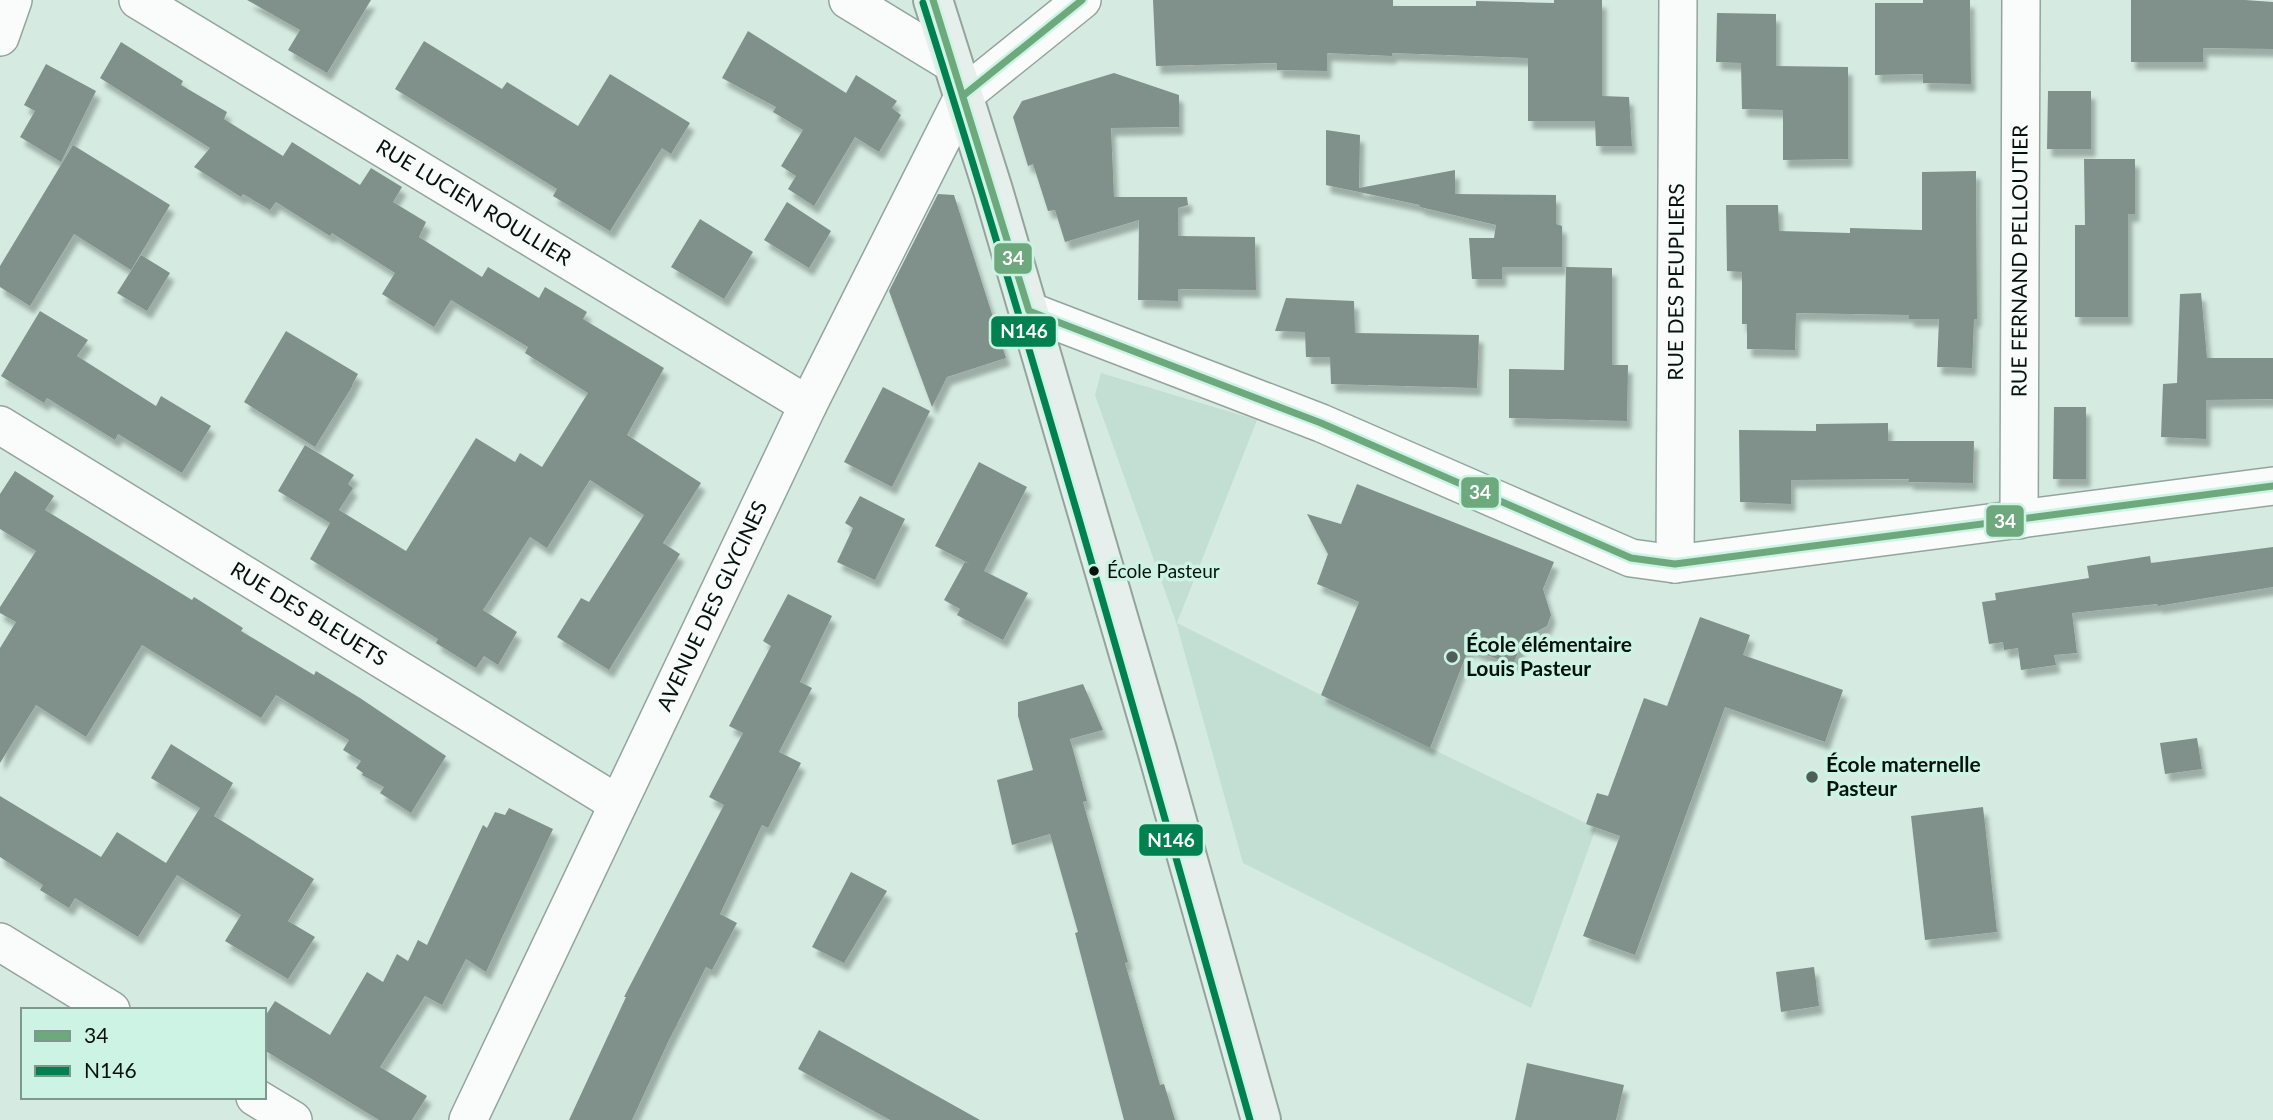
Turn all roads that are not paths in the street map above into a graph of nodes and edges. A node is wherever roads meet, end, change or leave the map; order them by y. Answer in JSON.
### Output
{"nodes":[{"id":1,"x":13,"y":0,"type":"edge"},
{"id":2,"x":138,"y":0,"type":"edge"},
{"id":3,"x":848,"y":0,"type":"edge"},
{"id":4,"x":933,"y":0,"type":"edge"},
{"id":5,"x":1082,"y":0,"type":"edge"},
{"id":6,"x":1678,"y":0,"type":"edge"},
{"id":7,"x":2021,"y":0,"type":"edge"},
{"id":8,"x":0,"y":37,"type":"edge"},
{"id":9,"x":959,"y":80,"type":"junction"},
{"id":10,"x":1029,"y":311,"type":"junction"},
{"id":11,"x":808,"y":405,"type":"junction"},
{"id":12,"x":0,"y":425,"type":"edge"},
{"id":13,"x":2273,"y":486,"type":"edge"},
{"id":14,"x":2019,"y":520,"type":"junction"},
{"id":15,"x":1675,"y":564,"type":"junction"},
{"id":16,"x":618,"y":804,"type":"junction"},
{"id":17,"x":0,"y":942,"type":"edge"},
{"id":18,"x":108,"y":1008,"type":"edge"},
{"id":19,"x":258,"y":1099,"type":"edge"},
{"id":20,"x":293,"y":1120,"type":"edge"},
{"id":21,"x":468,"y":1120,"type":"edge"},
{"id":22,"x":1261,"y":1120,"type":"edge"}],
"edges":[{"from":1,"to":8,"type":"street"},
{"from":2,"to":11,"type":"street","name":"RUE LUCIEN ROULLIER"},
{"from":3,"to":9,"type":"street"},
{"from":4,"to":9,"type":"street"},
{"from":5,"to":9,"type":"street"},
{"from":6,"to":15,"type":"street","name":"RUE DES PEUPLIERS"},
{"from":7,"to":14,"type":"street","name":"RUE FERNAND PELLOUTIER"},
{"from":9,"to":10,"type":"street"},
{"from":9,"to":11,"type":"street","name":"AVENUE DES GLYCINES"},
{"from":10,"to":15,"type":"street"},
{"from":10,"to":22,"type":"street"},
{"from":11,"to":16,"type":"street","name":"AVENUE DES GLYCINES"},
{"from":12,"to":16,"type":"street","name":"RUE DES BLEUETS"},
{"from":13,"to":14,"type":"street"},
{"from":14,"to":15,"type":"street"},
{"from":16,"to":21,"type":"street","name":"AVENUE DES GLYCINES"},
{"from":17,"to":18,"type":"street"},
{"from":19,"to":20,"type":"street"}]}
